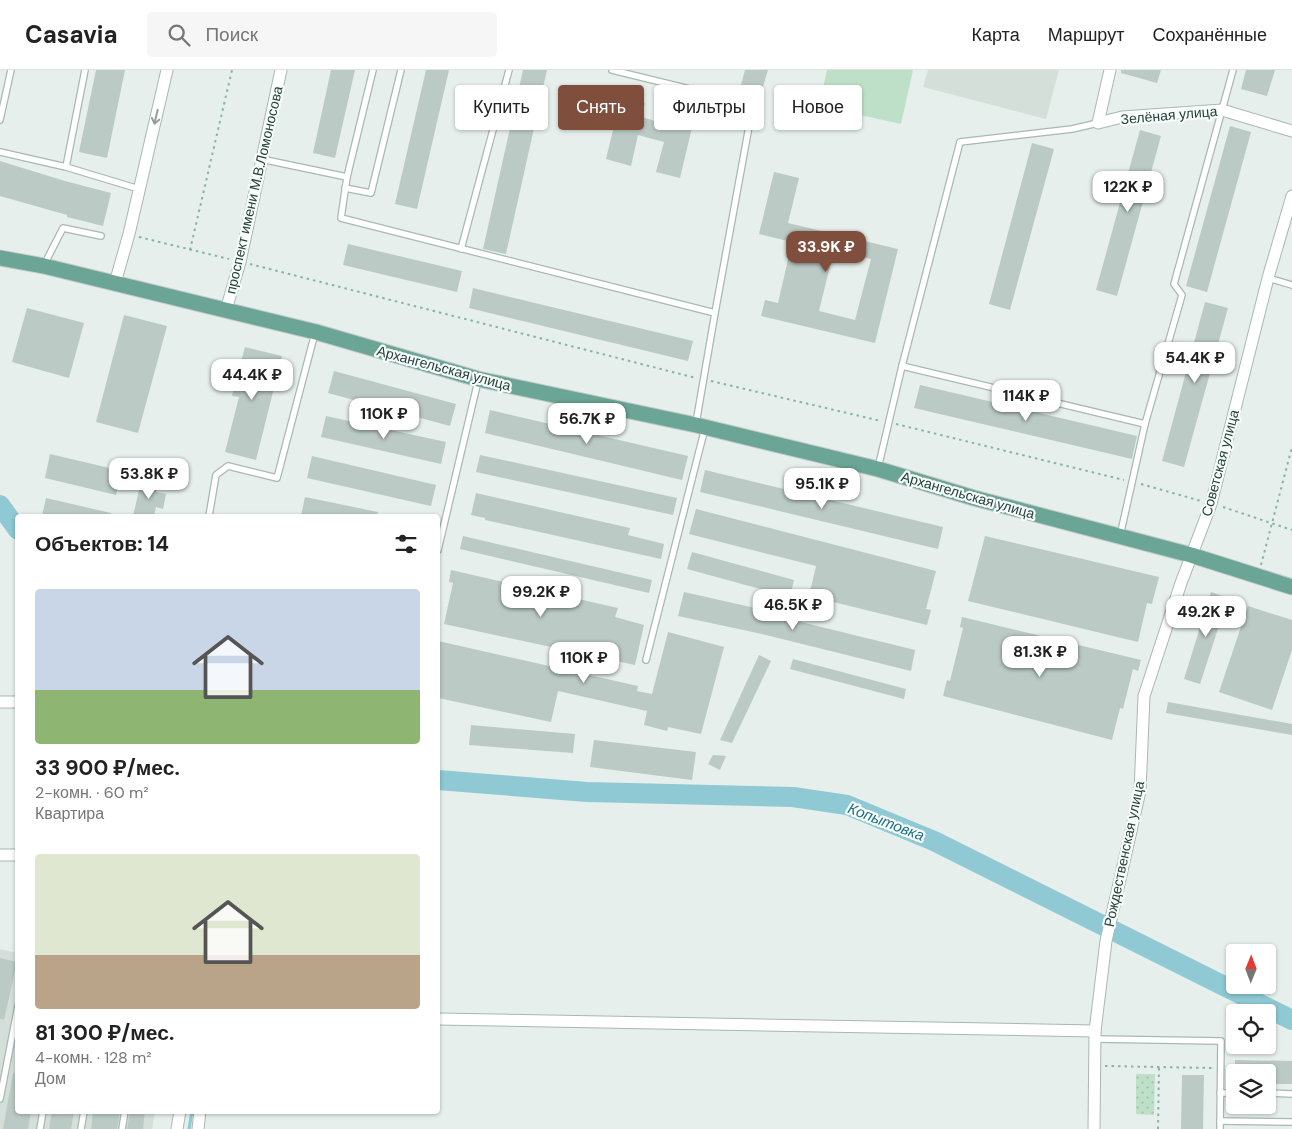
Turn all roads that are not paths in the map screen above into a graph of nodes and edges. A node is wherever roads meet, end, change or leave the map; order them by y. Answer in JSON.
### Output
{"nodes":[{"id":1,"x":11,"y":70,"type":"edge"},
{"id":2,"x":85,"y":70,"type":"edge"},
{"id":3,"x":167,"y":70,"type":"edge"},
{"id":4,"x":281,"y":70,"type":"edge"},
{"id":5,"x":373,"y":70,"type":"edge"},
{"id":6,"x":401,"y":70,"type":"edge"},
{"id":7,"x":509,"y":70,"type":"edge"},
{"id":8,"x":612,"y":70,"type":"edge"},
{"id":9,"x":1110,"y":70,"type":"edge"},
{"id":10,"x":1233,"y":70,"type":"edge"},
{"id":11,"x":1222,"y":110,"type":"junction"},
{"id":12,"x":0,"y":120,"type":"edge"},
{"id":13,"x":1098,"y":123,"type":"junction"},
{"id":14,"x":1292,"y":131,"type":"edge"},
{"id":15,"x":0,"y":152,"type":"edge"},
{"id":16,"x":261,"y":159,"type":"junction"},
{"id":17,"x":66,"y":167,"type":"junction"},
{"id":18,"x":347,"y":178,"type":"junction"},
{"id":19,"x":345,"y":188,"type":"junction"},
{"id":20,"x":139,"y":189,"type":"junction"},
{"id":21,"x":1292,"y":196,"type":"edge"},
{"id":22,"x":101,"y":236,"type":"dead end"},
{"id":23,"x":461,"y":249,"type":"junction"},
{"id":24,"x":0,"y":258,"type":"edge"},
{"id":25,"x":44,"y":266,"type":"junction"},
{"id":26,"x":1268,"y":278,"type":"junction"},
{"id":27,"x":115,"y":283,"type":"junction"},
{"id":28,"x":1292,"y":285,"type":"edge"},
{"id":29,"x":226,"y":310,"type":"junction"},
{"id":30,"x":715,"y":313,"type":"junction"},
{"id":31,"x":316,"y":332,"type":"junction"},
{"id":32,"x":902,"y":366,"type":"junction"},
{"id":33,"x":478,"y":379,"type":"junction"},
{"id":34,"x":1145,"y":424,"type":"junction"},
{"id":35,"x":700,"y":426,"type":"junction"},
{"id":36,"x":878,"y":469,"type":"junction"},
{"id":37,"x":209,"y":514,"type":"edge"},
{"id":38,"x":1120,"y":536,"type":"junction"},
{"id":39,"x":440,"y":541,"type":"edge"},
{"id":40,"x":1191,"y":556,"type":"junction"},
{"id":41,"x":1292,"y":588,"type":"edge"},
{"id":42,"x":646,"y":660,"type":"dead end"},
{"id":43,"x":0,"y":702,"type":"edge"},
{"id":44,"x":15,"y":702,"type":"edge"},
{"id":45,"x":0,"y":855,"type":"edge"},
{"id":46,"x":15,"y":855,"type":"edge"},
{"id":47,"x":440,"y":1018,"type":"edge"},
{"id":48,"x":15,"y":1022,"type":"edge"},
{"id":49,"x":1095,"y":1035,"type":"junction"},
{"id":50,"x":1220,"y":1093,"type":"junction"},
{"id":51,"x":1226,"y":1093,"type":"edge"},
{"id":52,"x":1276,"y":1094,"type":"edge"},
{"id":53,"x":1292,"y":1094,"type":"edge"},
{"id":54,"x":0,"y":1099,"type":"edge"},
{"id":55,"x":42,"y":1114,"type":"edge"},
{"id":56,"x":84,"y":1114,"type":"edge"},
{"id":57,"x":124,"y":1114,"type":"edge"},
{"id":58,"x":180,"y":1114,"type":"edge"},
{"id":59,"x":200,"y":1114,"type":"edge"},
{"id":60,"x":1220,"y":1121,"type":"junction"},
{"id":61,"x":1292,"y":1122,"type":"edge"},
{"id":62,"x":40,"y":1129,"type":"edge"},
{"id":63,"x":82,"y":1129,"type":"edge"},
{"id":64,"x":122,"y":1129,"type":"edge"},
{"id":65,"x":177,"y":1129,"type":"edge"},
{"id":66,"x":198,"y":1129,"type":"edge"},
{"id":67,"x":1094,"y":1129,"type":"edge"},
{"id":68,"x":1220,"y":1129,"type":"edge"}],
"edges":[{"from":1,"to":12,"type":"lane"},
{"from":2,"to":17,"type":"lane"},
{"from":3,"to":20,"type":"street","one_way":true},
{"from":4,"to":16,"type":"street","name":"проспект имени М.В.Ломоносова"},
{"from":5,"to":18,"type":"lane"},
{"from":6,"to":19,"type":"lane"},
{"from":7,"to":23,"type":"lane"},
{"from":8,"to":30,"type":"lane"},
{"from":9,"to":13,"type":"street","name":"Зелёная улица"},
{"from":10,"to":11,"type":"lane"},
{"from":11,"to":13,"type":"street","name":"Зелёная улица"},
{"from":11,"to":14,"type":"street","name":"Зелёная улица"},
{"from":11,"to":34,"type":"lane"},
{"from":13,"to":32,"type":"lane"},
{"from":15,"to":17,"type":"lane"},
{"from":16,"to":18,"type":"lane"},
{"from":16,"to":29,"type":"street","name":"проспект имени М.В.Ломоносова"},
{"from":17,"to":20,"type":"lane"},
{"from":18,"to":19,"type":"lane"},
{"from":19,"to":23,"type":"lane"},
{"from":20,"to":27,"type":"street"},
{"from":21,"to":26,"type":"street","name":"Советская улица"},
{"from":22,"to":25,"type":"lane"},
{"from":23,"to":30,"type":"lane"},
{"from":24,"to":25,"type":"main road","name":"Архангельская улица"},
{"from":25,"to":27,"type":"main road","name":"Архангельская улица"},
{"from":26,"to":28,"type":"lane"},
{"from":26,"to":40,"type":"street","name":"Советская улица"},
{"from":27,"to":29,"type":"main road","name":"Архангельская улица"},
{"from":29,"to":31,"type":"main road","name":"Архангельская улица"},
{"from":30,"to":35,"type":"lane"},
{"from":31,"to":33,"type":"main road","name":"Архангельская улица"},
{"from":31,"to":37,"type":"lane"},
{"from":32,"to":34,"type":"lane"},
{"from":32,"to":36,"type":"lane"},
{"from":33,"to":35,"type":"main road","name":"Архангельская улица"},
{"from":33,"to":39,"type":"lane"},
{"from":34,"to":38,"type":"lane"},
{"from":35,"to":36,"type":"main road","name":"Архангельская улица"},
{"from":35,"to":42,"type":"lane"},
{"from":36,"to":38,"type":"main road","name":"Архангельская улица"},
{"from":38,"to":40,"type":"main road","name":"Архангельская улица"},
{"from":40,"to":41,"type":"main road","name":"Архангельская улица"},
{"from":40,"to":49,"type":"street","name":"Рождественская улица"},
{"from":43,"to":44,"type":"street"},
{"from":45,"to":46,"type":"street"},
{"from":47,"to":49,"type":"street"},
{"from":48,"to":54,"type":"lane"},
{"from":49,"to":50,"type":"lane"},
{"from":49,"to":67,"type":"street","name":"Рождественская улица"},
{"from":50,"to":51,"type":"lane"},
{"from":50,"to":60,"type":"lane"},
{"from":52,"to":53,"type":"lane"},
{"from":55,"to":62,"type":"lane"},
{"from":56,"to":63,"type":"lane"},
{"from":57,"to":64,"type":"lane"},
{"from":58,"to":65,"type":"street"},
{"from":59,"to":66,"type":"street"},
{"from":60,"to":61,"type":"lane"},
{"from":60,"to":68,"type":"lane"}]}
